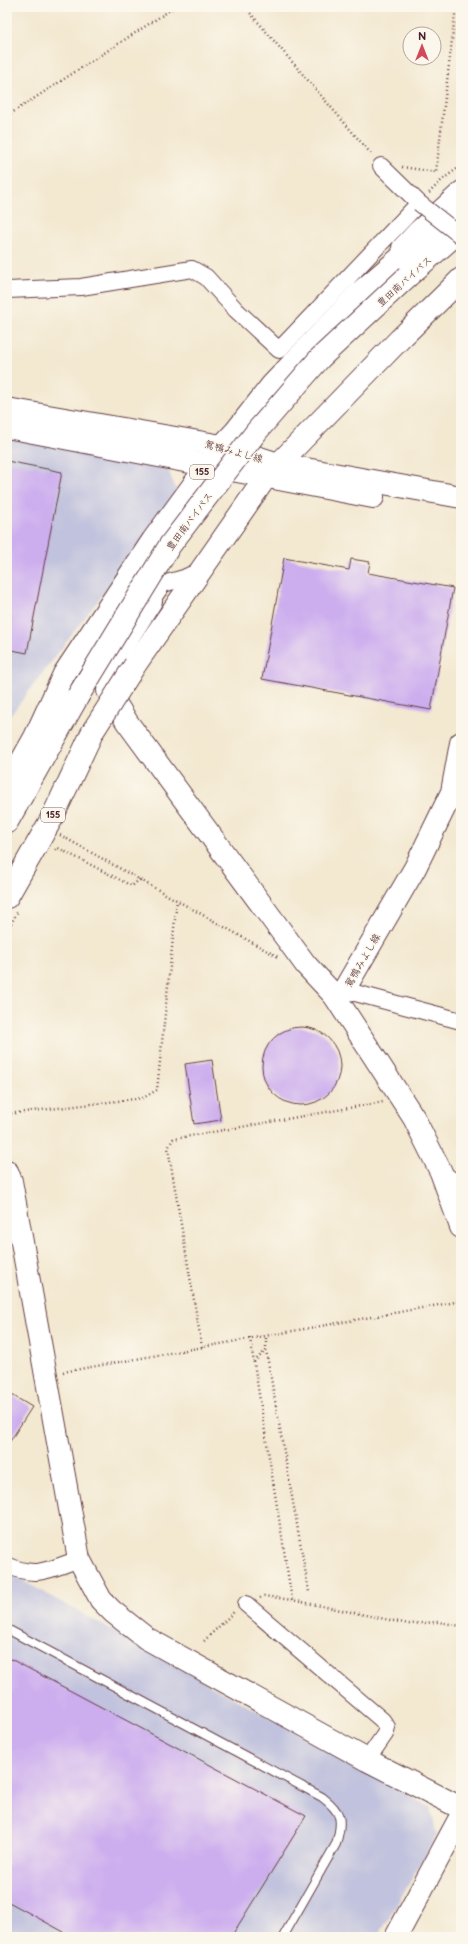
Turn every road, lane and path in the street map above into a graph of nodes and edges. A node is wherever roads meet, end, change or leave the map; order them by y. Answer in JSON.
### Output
{"nodes":[{"id":1,"x":175,"y":7,"type":"edge"},
{"id":2,"x":245,"y":7,"type":"edge"},
{"id":3,"x":456,"y":7,"type":"edge"},
{"id":4,"x":7,"y":116,"type":"edge"},
{"id":5,"x":381,"y":166,"type":"junction"},
{"id":6,"x":461,"y":166,"type":"edge"},
{"id":7,"x":461,"y":189,"type":"edge"},
{"id":8,"x":419,"y":203,"type":"junction"},
{"id":9,"x":461,"y":206,"type":"edge"},
{"id":10,"x":461,"y":230,"type":"edge"},
{"id":11,"x":461,"y":236,"type":"edge"},
{"id":12,"x":461,"y":279,"type":"edge"},
{"id":13,"x":7,"y":290,"type":"edge"},
{"id":14,"x":359,"y":293,"type":"junction"},
{"id":15,"x":7,"y":409,"type":"edge"},
{"id":16,"x":7,"y":427,"type":"edge"},
{"id":17,"x":222,"y":446,"type":"junction"},
{"id":18,"x":207,"y":466,"type":"junction"},
{"id":19,"x":272,"y":470,"type":"junction"},
{"id":20,"x":461,"y":497,"type":"edge"},
{"id":21,"x":461,"y":512,"type":"edge"},
{"id":22,"x":153,"y":540,"type":"junction"},
{"id":23,"x":201,"y":570,"type":"junction"},
{"id":24,"x":151,"y":601,"type":"junction"},
{"id":25,"x":461,"y":743,"type":"edge"},
{"id":26,"x":7,"y":787,"type":"edge"},
{"id":27,"x":7,"y":822,"type":"edge"},
{"id":28,"x":55,"y":832,"type":"dead end"},
{"id":29,"x":50,"y":852,"type":"dead end"},
{"id":30,"x":140,"y":879,"type":"junction"},
{"id":31,"x":177,"y":900,"type":"junction"},
{"id":32,"x":14,"y":901,"type":"edge"},
{"id":33,"x":7,"y":931,"type":"edge"},
{"id":34,"x":281,"y":958,"type":"dead end"},
{"id":35,"x":339,"y":992,"type":"junction"},
{"id":36,"x":461,"y":1021,"type":"edge"},
{"id":37,"x":402,"y":1099,"type":"junction"},
{"id":38,"x":7,"y":1114,"type":"edge"},
{"id":39,"x":7,"y":1171,"type":"edge"},
{"id":40,"x":442,"y":1172,"type":"junction"},
{"id":41,"x":461,"y":1186,"type":"edge"},
{"id":42,"x":461,"y":1227,"type":"edge"},
{"id":43,"x":461,"y":1300,"type":"edge"},
{"id":44,"x":266,"y":1335,"type":"junction"},
{"id":45,"x":250,"y":1338,"type":"junction"},
{"id":46,"x":202,"y":1347,"type":"junction"},
{"id":47,"x":266,"y":1350,"type":"junction"},
{"id":48,"x":254,"y":1362,"type":"junction"},
{"id":49,"x":45,"y":1375,"type":"junction"},
{"id":50,"x":79,"y":1559,"type":"junction"},
{"id":51,"x":7,"y":1565,"type":"edge"},
{"id":52,"x":309,"y":1592,"type":"dead end"},
{"id":53,"x":292,"y":1600,"type":"junction"},
{"id":54,"x":246,"y":1604,"type":"junction"},
{"id":55,"x":461,"y":1626,"type":"edge"},
{"id":56,"x":7,"y":1629,"type":"edge"},
{"id":57,"x":204,"y":1642,"type":"dead end"},
{"id":58,"x":367,"y":1760,"type":"junction"},
{"id":59,"x":461,"y":1808,"type":"edge"},
{"id":60,"x":461,"y":1816,"type":"edge"},
{"id":61,"x":283,"y":1937,"type":"edge"},
{"id":62,"x":396,"y":1937,"type":"edge"}],
"edges":[{"from":1,"to":4,"type":"path"},
{"from":2,"to":5,"type":"path"},
{"from":3,"to":5,"type":"path"},
{"from":5,"to":8,"type":"street"},
{"from":6,"to":8,"type":"path"},
{"from":7,"to":14,"type":"street"},
{"from":8,"to":11,"type":"street","bridge":true},
{"from":8,"to":13,"type":"street"},
{"from":9,"to":14,"type":"main road","number":"155"},
{"from":10,"to":27,"type":"main road","name":"豊田南バイパス","number":"155","bridge":true},
{"from":12,"to":19,"type":"main road","number":"155"},
{"from":14,"to":17,"type":"main road","number":"155"},
{"from":15,"to":17,"type":"main road","name":"鴛鴨みよし線"},
{"from":16,"to":18,"type":"main road","name":"鴛鴨みよし線"},
{"from":17,"to":18,"type":"main road","number":"155"},
{"from":17,"to":19,"type":"main road","name":"鴛鴨みよし線"},
{"from":18,"to":19,"type":"main road","name":"鴛鴨みよし線"},
{"from":18,"to":22,"type":"main road","number":"155"},
{"from":19,"to":20,"type":"main road","name":"鴛鴨みよし線"},
{"from":19,"to":21,"type":"main road","name":"鴛鴨みよし線"},
{"from":19,"to":23,"type":"main road","number":"155"},
{"from":22,"to":24,"type":"street"},
{"from":22,"to":26,"type":"main road","number":"155"},
{"from":23,"to":24,"type":"street"},
{"from":23,"to":32,"type":"main road","number":"155","bridge":true},
{"from":24,"to":35,"type":"main road"},
{"from":25,"to":35,"type":"main road","name":"鴛鴨みよし線"},
{"from":28,"to":30,"type":"path"},
{"from":29,"to":30,"type":"path"},
{"from":30,"to":31,"type":"path"},
{"from":31,"to":34,"type":"path"},
{"from":31,"to":38,"type":"path"},
{"from":32,"to":33,"type":"path"},
{"from":35,"to":36,"type":"street"},
{"from":35,"to":37,"type":"main road","name":"鴛鴨みよし線"},
{"from":37,"to":40,"type":"main road","name":"鴛鴨みよし線"},
{"from":37,"to":46,"type":"path"},
{"from":39,"to":49,"type":"main road"},
{"from":40,"to":41,"type":"street"},
{"from":40,"to":42,"type":"main road","name":"鴛鴨みよし線"},
{"from":43,"to":44,"type":"path"},
{"from":44,"to":45,"type":"path"},
{"from":44,"to":47,"type":"path"},
{"from":45,"to":46,"type":"path"},
{"from":45,"to":48,"type":"path"},
{"from":46,"to":49,"type":"path"},
{"from":47,"to":48,"type":"path"},
{"from":47,"to":52,"type":"path"},
{"from":48,"to":53,"type":"path"},
{"from":49,"to":50,"type":"main road"},
{"from":50,"to":51,"type":"street"},
{"from":50,"to":58,"type":"main road"},
{"from":53,"to":54,"type":"path"},
{"from":53,"to":55,"type":"path"},
{"from":54,"to":57,"type":"path"},
{"from":54,"to":58,"type":"street"},
{"from":56,"to":61,"type":"lane"},
{"from":58,"to":59,"type":"main road"},
{"from":60,"to":62,"type":"main road"}]}
